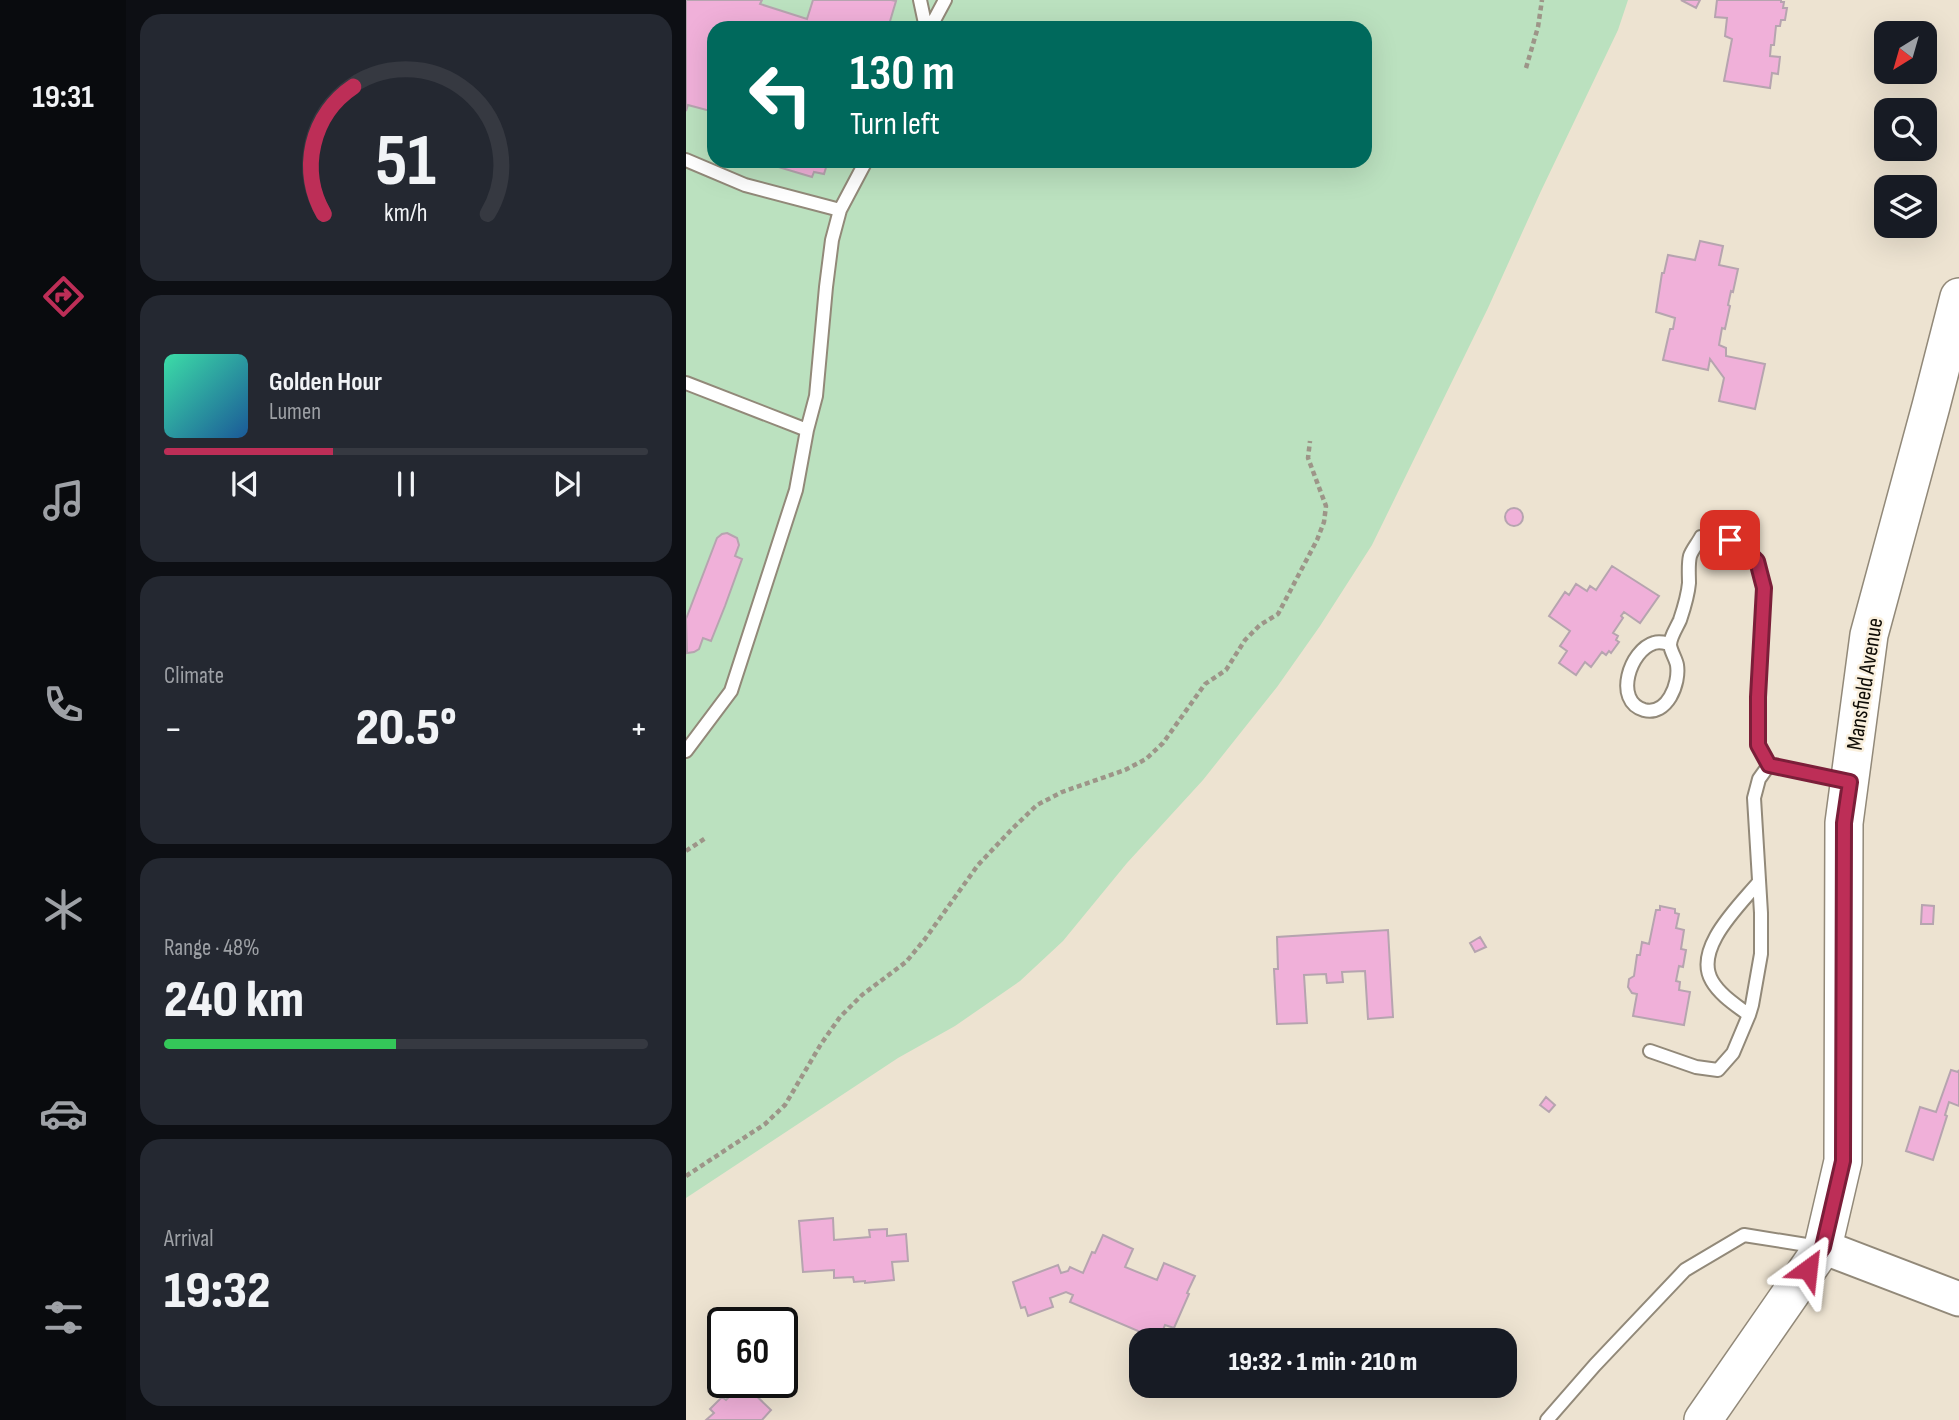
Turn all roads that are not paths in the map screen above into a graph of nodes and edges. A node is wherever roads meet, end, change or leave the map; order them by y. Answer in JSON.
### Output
{"nodes":[{"id":1,"x":920,"y":0,"type":"edge"},
{"id":2,"x":945,"y":0,"type":"edge"},
{"id":3,"x":926,"y":21,"type":"edge"},
{"id":4,"x":932,"y":21,"type":"edge"},
{"id":5,"x":686,"y":160,"type":"edge"},
{"id":6,"x":862,"y":168,"type":"edge"},
{"id":7,"x":840,"y":210,"type":"junction"},
{"id":8,"x":1959,"y":297,"type":"edge"},
{"id":9,"x":686,"y":383,"type":"edge"},
{"id":10,"x":807,"y":430,"type":"junction"},
{"id":11,"x":1670,"y":644,"type":"junction"},
{"id":12,"x":686,"y":751,"type":"edge"},
{"id":13,"x":1769,"y":765,"type":"junction"},
{"id":14,"x":1850,"y":782,"type":"junction"},
{"id":15,"x":1758,"y":883,"type":"junction"},
{"id":16,"x":1749,"y":1015,"type":"junction"},
{"id":17,"x":1650,"y":1051,"type":"dead end"},
{"id":18,"x":1823,"y":1247,"type":"junction"},
{"id":19,"x":1959,"y":1299,"type":"edge"},
{"id":20,"x":1547,"y":1420,"type":"edge"},
{"id":21,"x":1703,"y":1420,"type":"edge"}],
"edges":[{"from":1,"to":3,"type":"lane"},
{"from":2,"to":4,"type":"lane"},
{"from":5,"to":7,"type":"lane"},
{"from":6,"to":7,"type":"lane"},
{"from":7,"to":10,"type":"lane"},
{"from":8,"to":14,"type":"main road","name":"Mansfield Avenue"},
{"from":9,"to":10,"type":"lane"},
{"from":10,"to":12,"type":"lane"},
{"from":11,"to":11,"type":"lane"},
{"from":11,"to":13,"type":"lane"},
{"from":13,"to":14,"type":"lane"},
{"from":13,"to":15,"type":"lane"},
{"from":14,"to":18,"type":"main road","name":"Mansfield Avenue"},
{"from":15,"to":16,"type":"lane"},
{"from":15,"to":16,"type":"lane"},
{"from":16,"to":17,"type":"lane"},
{"from":18,"to":19,"type":"main road"},
{"from":18,"to":20,"type":"lane"},
{"from":18,"to":21,"type":"main road","name":"Mansfield Avenue"}]}
